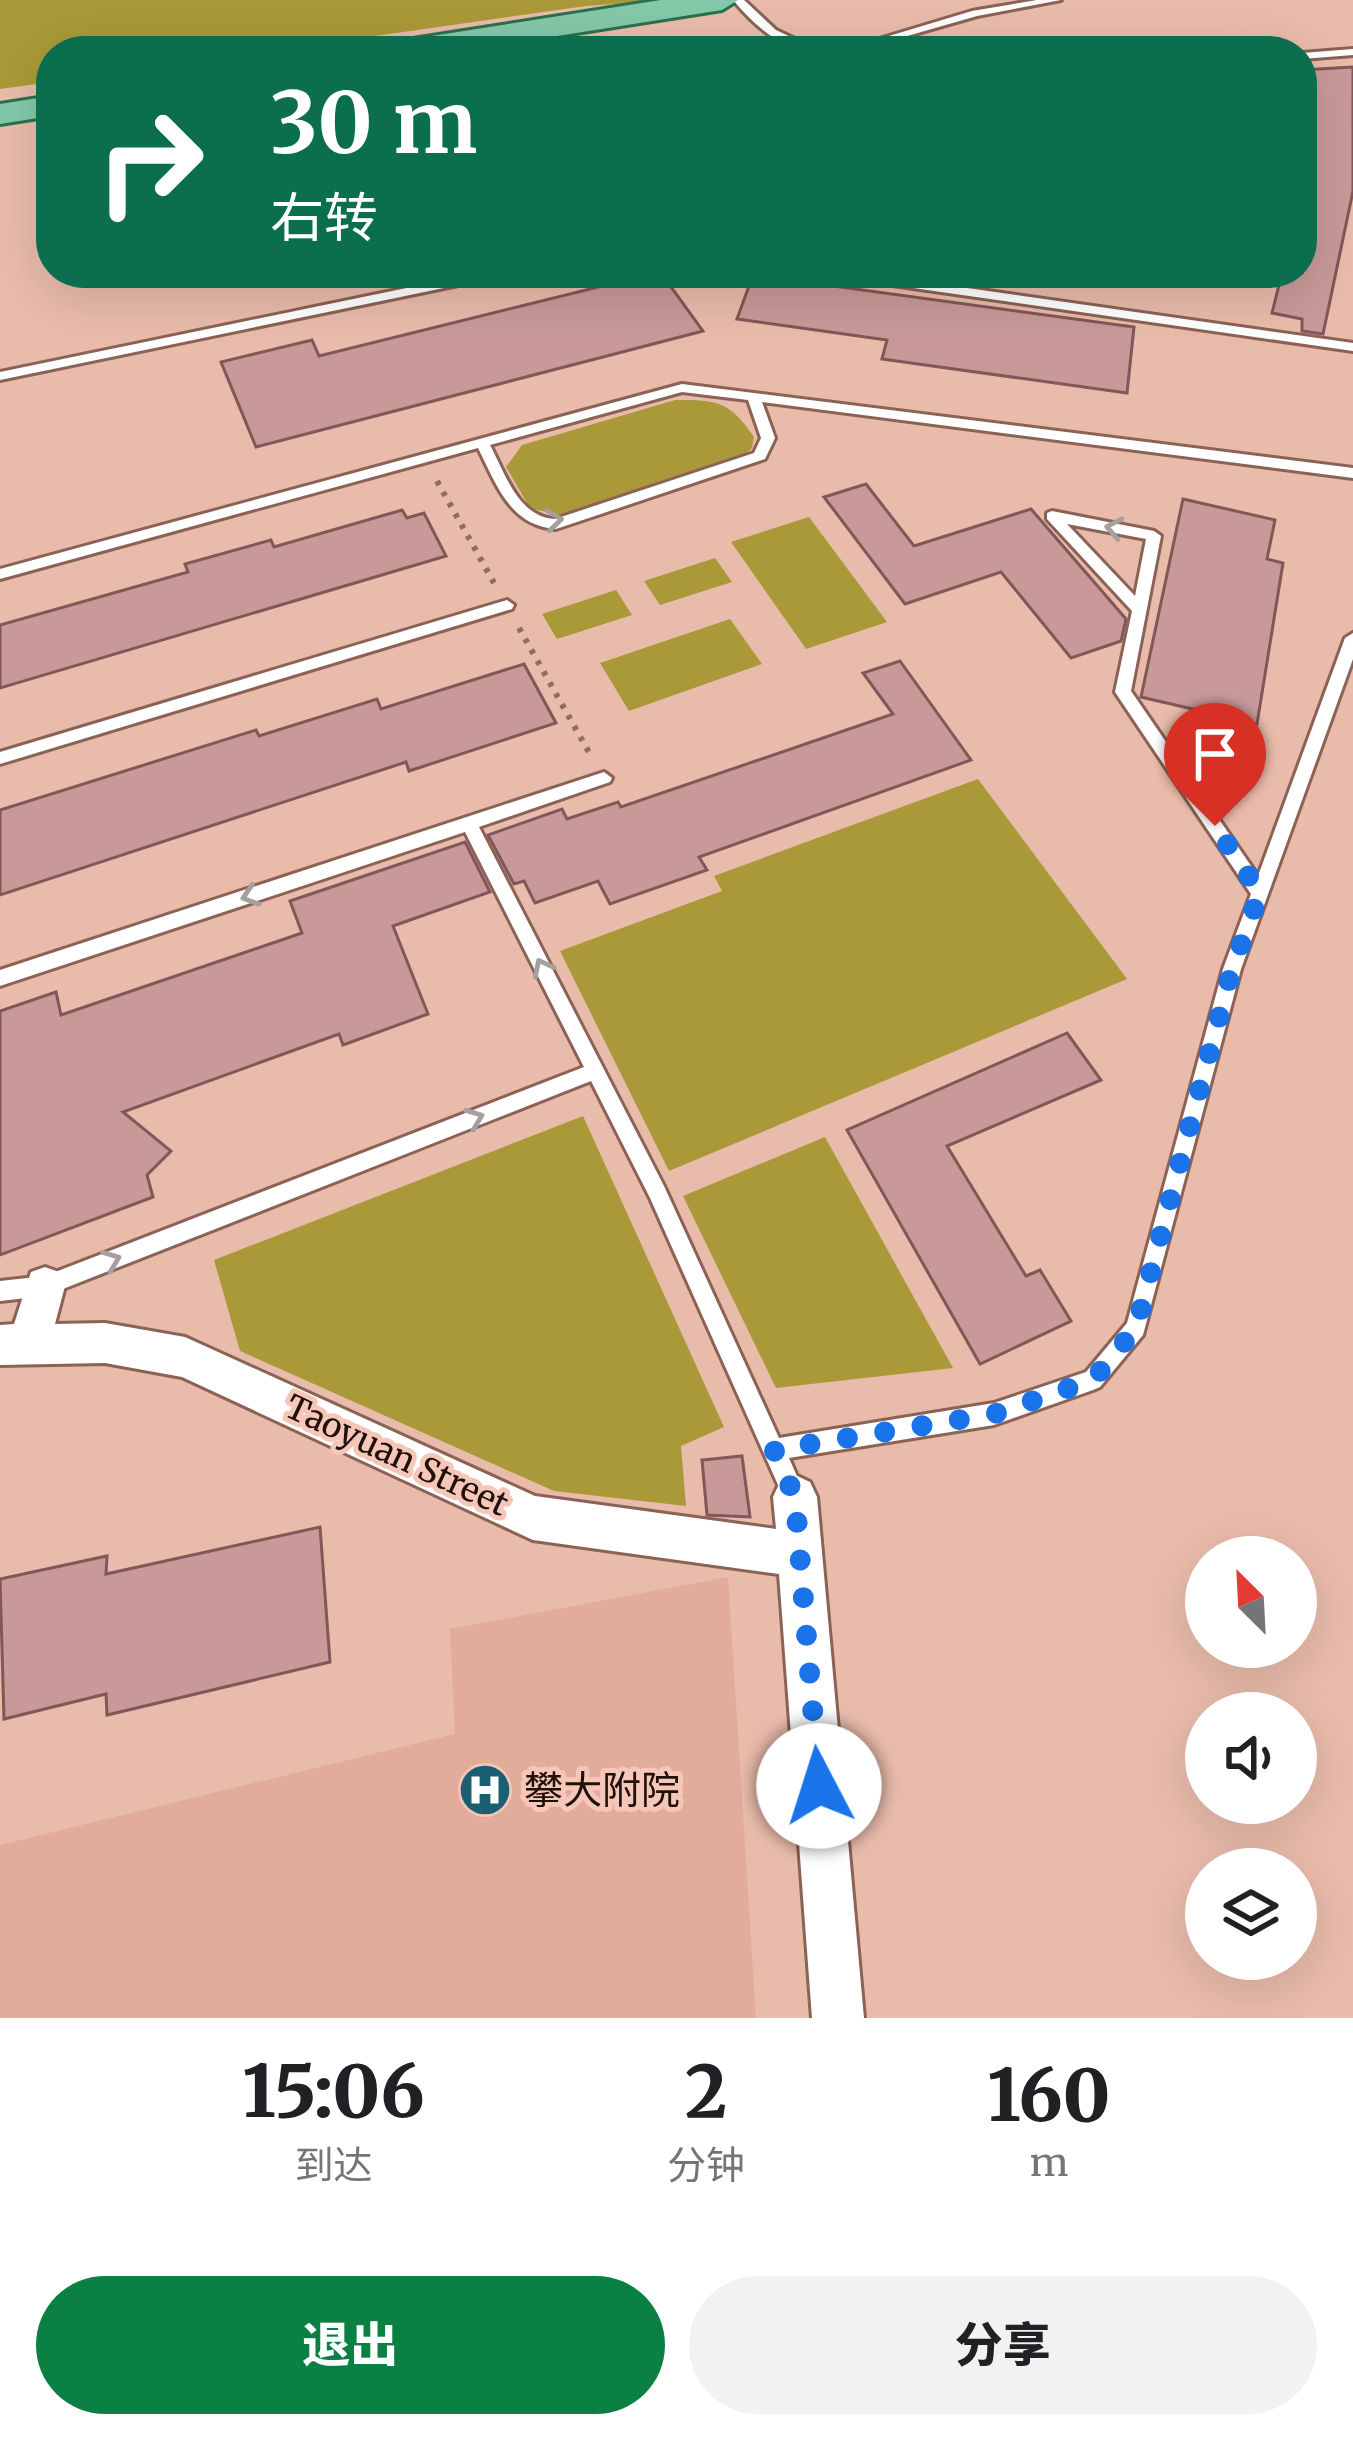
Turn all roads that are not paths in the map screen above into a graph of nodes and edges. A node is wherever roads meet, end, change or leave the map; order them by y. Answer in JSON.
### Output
{"nodes":[{"id":1,"x":722,"y":0,"type":"edge"},
{"id":2,"x":738,"y":0,"type":"edge"},
{"id":3,"x":1056,"y":0,"type":"edge"},
{"id":4,"x":495,"y":36,"type":"edge"},
{"id":5,"x":776,"y":36,"type":"edge"},
{"id":6,"x":896,"y":36,"type":"edge"},
{"id":7,"x":1353,"y":52,"type":"edge"},
{"id":8,"x":1317,"y":55,"type":"edge"},
{"id":9,"x":36,"y":108,"type":"edge"},
{"id":10,"x":0,"y":114,"type":"edge"},
{"id":11,"x":425,"y":288,"type":"edge"},
{"id":12,"x":941,"y":288,"type":"edge"},
{"id":13,"x":1353,"y":347,"type":"edge"},
{"id":14,"x":0,"y":376,"type":"edge"},
{"id":15,"x":753,"y":397,"type":"junction"},
{"id":16,"x":482,"y":443,"type":"junction"},
{"id":17,"x":1353,"y":473,"type":"edge"},
{"id":18,"x":0,"y":574,"type":"edge"},
{"id":19,"x":507,"y":605,"type":"dead end"},
{"id":20,"x":1140,"y":611,"type":"junction"},
{"id":21,"x":1353,"y":638,"type":"edge"},
{"id":22,"x":0,"y":758,"type":"edge"},
{"id":23,"x":604,"y":778,"type":"dead end"},
{"id":24,"x":469,"y":824,"type":"junction"},
{"id":25,"x":1260,"y":893,"type":"junction"},
{"id":26,"x":0,"y":978,"type":"edge"},
{"id":27,"x":595,"y":1071,"type":"junction"},
{"id":28,"x":45,"y":1286,"type":"junction"},
{"id":29,"x":0,"y":1291,"type":"edge"},
{"id":30,"x":14,"y":1344,"type":"edge"},
{"id":31,"x":774,"y":1450,"type":"junction"},
{"id":32,"x":795,"y":1497,"type":"joint"},
{"id":33,"x":800,"y":1555,"type":"junction"},
{"id":34,"x":838,"y":2018,"type":"edge"}],
"edges":[{"from":1,"to":4,"type":"main road"},
{"from":2,"to":5,"type":"lane"},
{"from":3,"to":6,"type":"lane"},
{"from":7,"to":8,"type":"lane"},
{"from":9,"to":10,"type":"main road"},
{"from":11,"to":14,"type":"lane"},
{"from":12,"to":13,"type":"lane"},
{"from":15,"to":16,"type":"lane"},
{"from":16,"to":15,"type":"lane","one_way":true},
{"from":15,"to":17,"type":"lane"},
{"from":16,"to":18,"type":"lane"},
{"from":19,"to":22,"type":"lane"},
{"from":20,"to":20,"type":"lane","one_way":true},
{"from":20,"to":25,"type":"lane"},
{"from":21,"to":25,"type":"lane"},
{"from":23,"to":24,"type":"lane"},
{"from":24,"to":26,"type":"lane","one_way":true},
{"from":27,"to":24,"type":"lane","one_way":true},
{"from":25,"to":31,"type":"lane"},
{"from":28,"to":27,"type":"lane","one_way":true},
{"from":27,"to":31,"type":"lane"},
{"from":28,"to":29,"type":"lane"},
{"from":28,"to":30,"type":"street"},
{"from":30,"to":33,"type":"street","name":"Taoyuan Street"},
{"from":31,"to":32,"type":"lane"},
{"from":32,"to":33,"type":"street"},
{"from":33,"to":34,"type":"street"}]}
